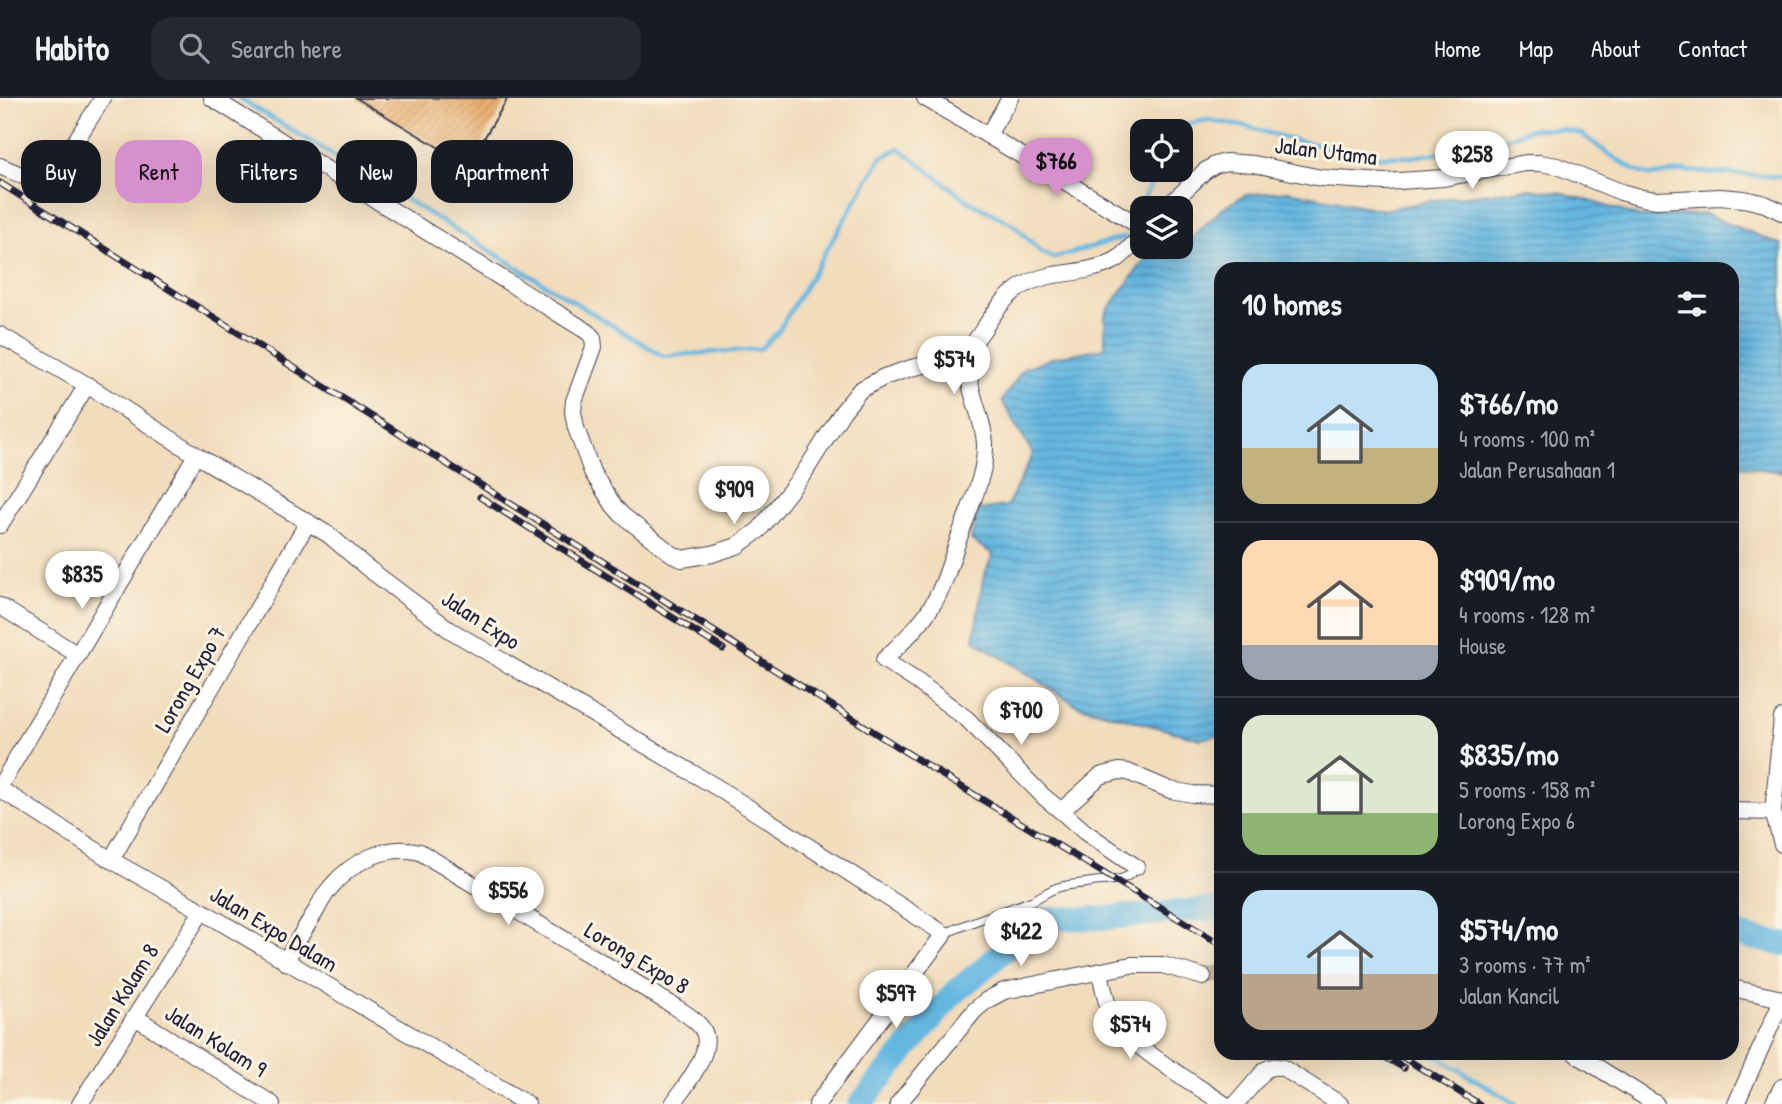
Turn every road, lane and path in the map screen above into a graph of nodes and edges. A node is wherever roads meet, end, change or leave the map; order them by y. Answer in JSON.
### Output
{"nodes":[{"id":1,"x":103,"y":98,"type":"edge"},
{"id":2,"x":212,"y":98,"type":"edge"},
{"id":3,"x":925,"y":98,"type":"edge"},
{"id":4,"x":1010,"y":98,"type":"edge"},
{"id":5,"x":988,"y":135,"type":"junction"},
{"id":6,"x":0,"y":166,"type":"edge"},
{"id":7,"x":1179,"y":196,"type":"edge"},
{"id":8,"x":1782,"y":212,"type":"edge"},
{"id":9,"x":1130,"y":220,"type":"edge"},
{"id":10,"x":1130,"y":248,"type":"edge"},
{"id":11,"x":0,"y":335,"type":"edge"},
{"id":12,"x":970,"y":355,"type":"junction"},
{"id":13,"x":87,"y":385,"type":"junction"},
{"id":14,"x":196,"y":455,"type":"junction"},
{"id":15,"x":308,"y":522,"type":"junction"},
{"id":16,"x":0,"y":525,"type":"edge"},
{"id":17,"x":0,"y":606,"type":"edge"},
{"id":18,"x":78,"y":655,"type":"junction"},
{"id":19,"x":1782,"y":718,"type":"edge"},
{"id":20,"x":0,"y":788,"type":"edge"},
{"id":21,"x":1214,"y":795,"type":"edge"},
{"id":22,"x":1060,"y":811,"type":"junction"},
{"id":23,"x":1739,"y":811,"type":"edge"},
{"id":24,"x":1773,"y":812,"type":"junction"},
{"id":25,"x":1782,"y":844,"type":"edge"},
{"id":26,"x":111,"y":860,"type":"junction"},
{"id":27,"x":1136,"y":867,"type":"joint"},
{"id":28,"x":202,"y":911,"type":"junction"},
{"id":29,"x":944,"y":934,"type":"junction"},
{"id":30,"x":285,"y":962,"type":"junction"},
{"id":31,"x":1100,"y":971,"type":"junction"},
{"id":32,"x":1203,"y":976,"type":"tunnel mouth"},
{"id":33,"x":1739,"y":990,"type":"edge"},
{"id":34,"x":1782,"y":1000,"type":"edge"},
{"id":35,"x":135,"y":1017,"type":"junction"},
{"id":36,"x":1586,"y":1060,"type":"edge"},
{"id":37,"x":1782,"y":1087,"type":"edge"},
{"id":38,"x":80,"y":1104,"type":"edge"},
{"id":39,"x":272,"y":1104,"type":"edge"},
{"id":40,"x":527,"y":1104,"type":"edge"},
{"id":41,"x":673,"y":1104,"type":"edge"},
{"id":42,"x":817,"y":1104,"type":"edge"},
{"id":43,"x":898,"y":1104,"type":"edge"},
{"id":44,"x":1224,"y":1104,"type":"edge"},
{"id":45,"x":1236,"y":1104,"type":"edge"},
{"id":46,"x":1340,"y":1104,"type":"edge"},
{"id":47,"x":1656,"y":1104,"type":"edge"},
{"id":48,"x":1736,"y":1104,"type":"edge"},
{"id":49,"x":1773,"y":1104,"type":"edge"}],
"edges":[{"from":1,"to":6,"type":"street"},
{"from":2,"to":12,"type":"street"},
{"from":3,"to":5,"type":"street"},
{"from":4,"to":5,"type":"street"},
{"from":5,"to":9,"type":"street"},
{"from":7,"to":8,"type":"street","name":"Jalan Utama"},
{"from":10,"to":12,"type":"street"},
{"from":11,"to":13,"type":"street","name":"Jalan Expo"},
{"from":12,"to":22,"type":"street"},
{"from":13,"to":14,"type":"street","name":"Jalan Expo"},
{"from":13,"to":16,"type":"street"},
{"from":14,"to":15,"type":"street","name":"Jalan Expo"},
{"from":14,"to":18,"type":"street"},
{"from":15,"to":26,"type":"street","name":"Lorong Expo 7"},
{"from":15,"to":29,"type":"street","name":"Jalan Expo"},
{"from":17,"to":18,"type":"street"},
{"from":18,"to":20,"type":"street"},
{"from":19,"to":24,"type":"street"},
{"from":20,"to":26,"type":"street","name":"Jalan Expo Dalam"},
{"from":21,"to":22,"type":"street"},
{"from":22,"to":27,"type":"street"},
{"from":23,"to":24,"type":"street"},
{"from":24,"to":25,"type":"street"},
{"from":26,"to":28,"type":"street","name":"Jalan Expo Dalam"},
{"from":27,"to":29,"type":"lane"},
{"from":28,"to":30,"type":"street","name":"Jalan Expo Dalam"},
{"from":28,"to":35,"type":"street","name":"Jalan Kolam 8"},
{"from":29,"to":42,"type":"street"},
{"from":30,"to":40,"type":"street","name":"Jalan Expo Dalam"},
{"from":30,"to":41,"type":"street","name":"Lorong Expo 8"},
{"from":31,"to":32,"type":"street"},
{"from":31,"to":43,"type":"street"},
{"from":31,"to":44,"type":"street"},
{"from":33,"to":34,"type":"street"},
{"from":34,"to":48,"type":"street"},
{"from":35,"to":38,"type":"street","name":"Jalan Kolam 8"},
{"from":35,"to":39,"type":"street","name":"Jalan Kolam 9"},
{"from":36,"to":47,"type":"street"},
{"from":37,"to":49,"type":"street"},
{"from":45,"to":46,"type":"street"}]}
